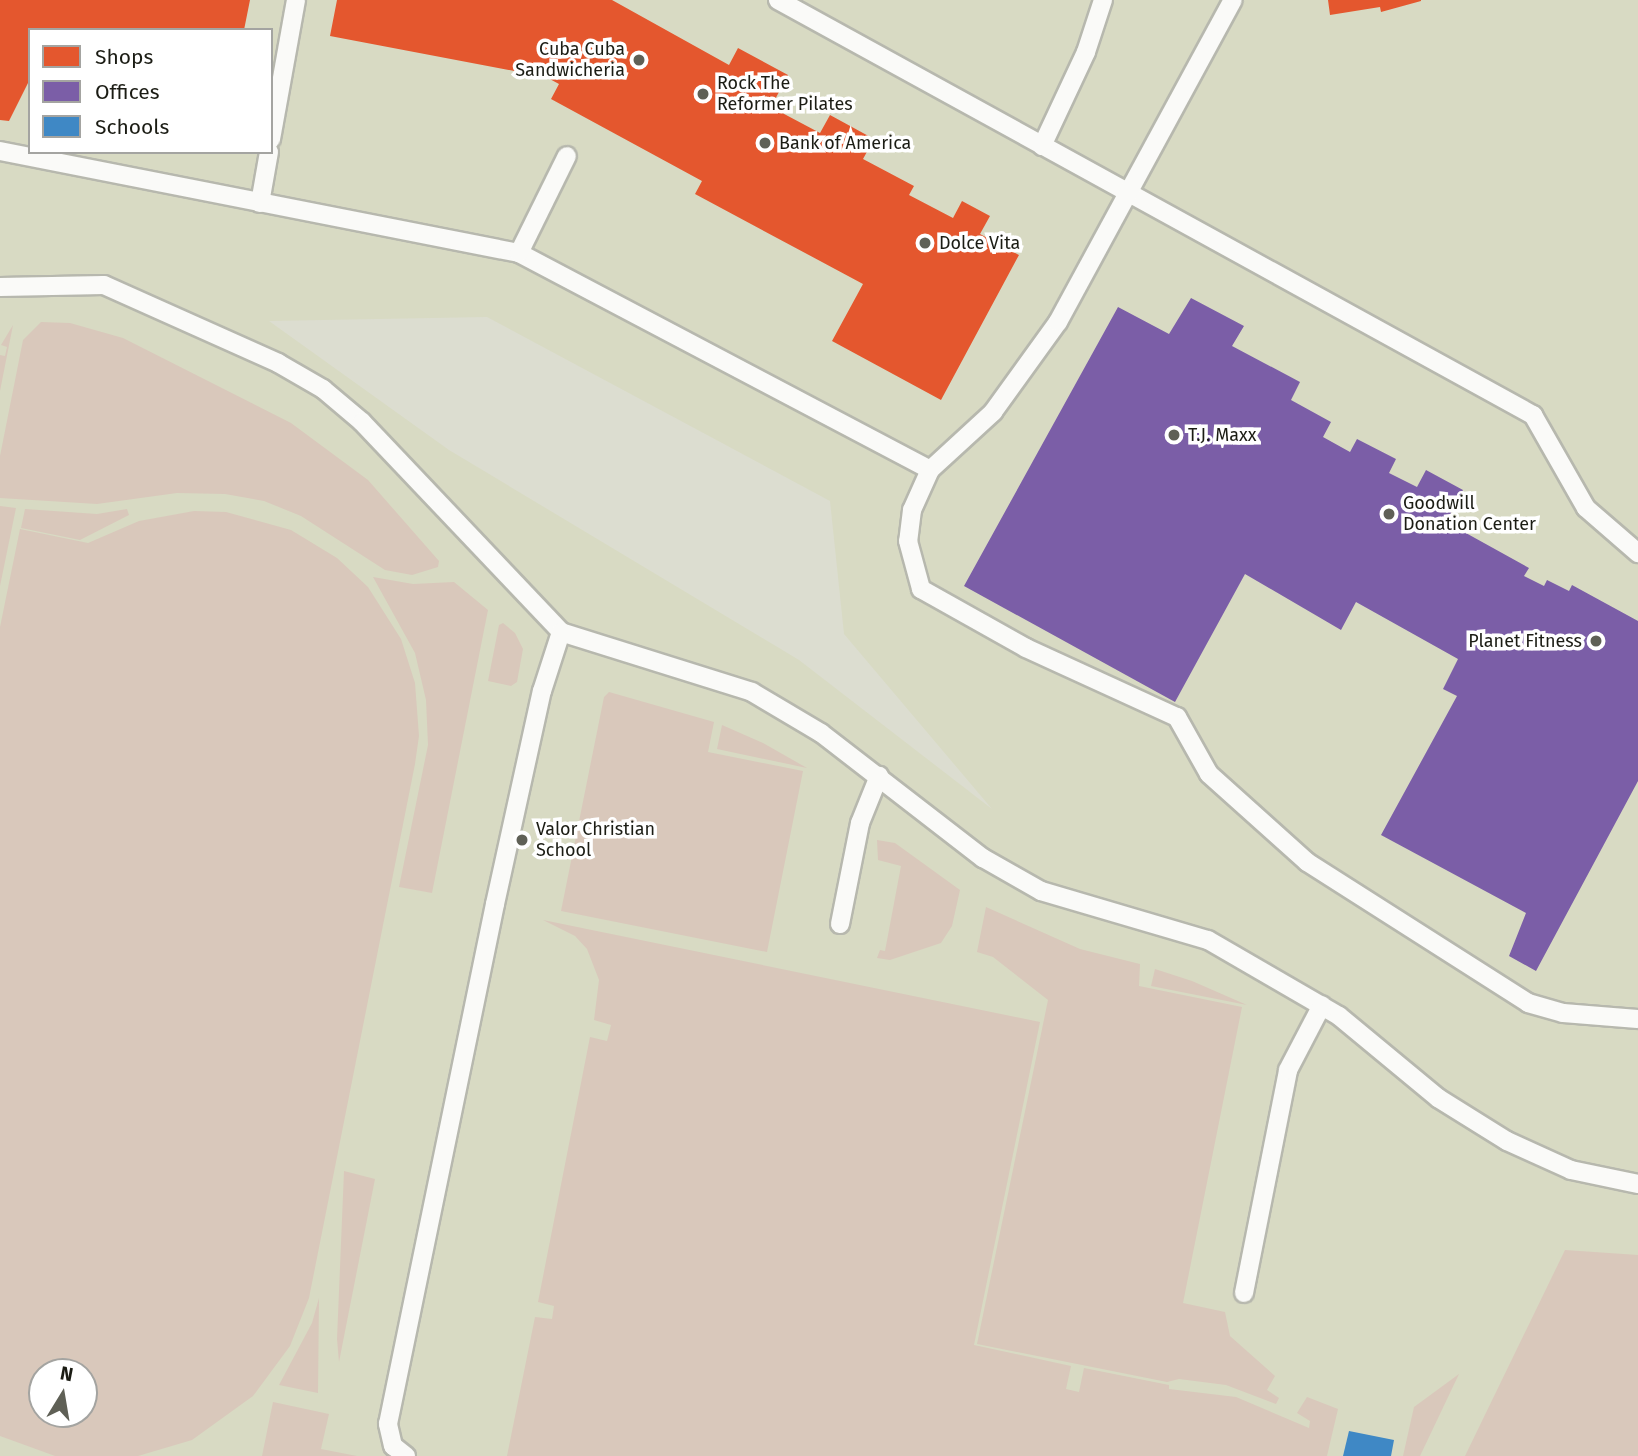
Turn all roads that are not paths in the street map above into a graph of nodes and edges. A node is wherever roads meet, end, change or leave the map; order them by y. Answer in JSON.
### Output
{"nodes":[{"id":1,"x":296,"y":0,"type":"edge"},
{"id":2,"x":778,"y":0,"type":"edge"},
{"id":3,"x":1103,"y":0,"type":"edge"},
{"id":4,"x":1233,"y":0,"type":"edge"},
{"id":5,"x":273,"y":128,"type":"edge"},
{"id":6,"x":1042,"y":146,"type":"junction"},
{"id":7,"x":0,"y":151,"type":"edge"},
{"id":8,"x":269,"y":154,"type":"edge"},
{"id":9,"x":567,"y":156,"type":"dead end"},
{"id":10,"x":1130,"y":195,"type":"junction"},
{"id":11,"x":260,"y":203,"type":"junction"},
{"id":12,"x":519,"y":253,"type":"junction"},
{"id":13,"x":0,"y":287,"type":"edge"},
{"id":14,"x":930,"y":470,"type":"junction"},
{"id":15,"x":1638,"y":553,"type":"edge"},
{"id":16,"x":561,"y":632,"type":"junction"},
{"id":17,"x":879,"y":776,"type":"junction"},
{"id":18,"x":840,"y":925,"type":"dead end"},
{"id":19,"x":1322,"y":1005,"type":"junction"},
{"id":20,"x":1638,"y":1019,"type":"edge"},
{"id":21,"x":1638,"y":1184,"type":"edge"},
{"id":22,"x":1244,"y":1293,"type":"dead end"},
{"id":23,"x":406,"y":1456,"type":"edge"}],
"edges":[{"from":1,"to":5,"type":"lane"},
{"from":2,"to":6,"type":"lane"},
{"from":3,"to":6,"type":"lane"},
{"from":4,"to":10,"type":"lane"},
{"from":6,"to":10,"type":"lane"},
{"from":7,"to":11,"type":"lane"},
{"from":8,"to":11,"type":"lane"},
{"from":9,"to":12,"type":"lane"},
{"from":10,"to":14,"type":"lane"},
{"from":10,"to":15,"type":"lane"},
{"from":11,"to":12,"type":"lane"},
{"from":12,"to":14,"type":"lane"},
{"from":13,"to":16,"type":"lane"},
{"from":14,"to":20,"type":"lane"},
{"from":16,"to":17,"type":"lane"},
{"from":16,"to":23,"type":"lane"},
{"from":17,"to":18,"type":"lane"},
{"from":17,"to":19,"type":"lane"},
{"from":19,"to":21,"type":"lane"},
{"from":19,"to":22,"type":"lane"}]}
